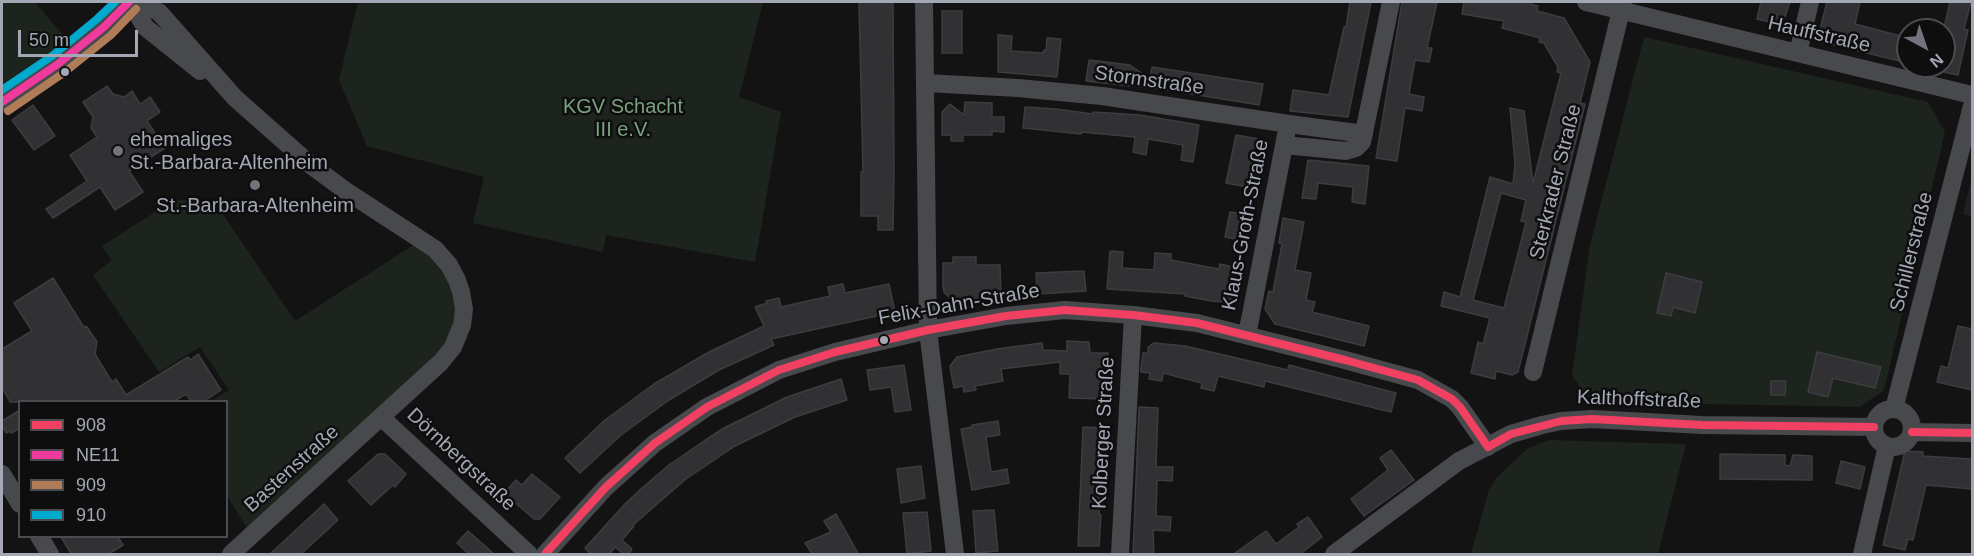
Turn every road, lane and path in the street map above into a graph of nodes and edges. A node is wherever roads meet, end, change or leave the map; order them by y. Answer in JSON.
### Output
{"nodes":[{"id":1,"x":131,"y":2,"type":"edge"},
{"id":2,"x":924,"y":2,"type":"edge"},
{"id":3,"x":1390,"y":2,"type":"edge"},
{"id":4,"x":1586,"y":2,"type":"edge"},
{"id":5,"x":1810,"y":2,"type":"edge"},
{"id":6,"x":1622,"y":6,"type":"edge"},
{"id":7,"x":1798,"y":53,"type":"junction"},
{"id":8,"x":926,"y":83,"type":"junction"},
{"id":9,"x":1972,"y":95,"type":"edge"},
{"id":10,"x":2,"y":102,"type":"edge"},
{"id":11,"x":1972,"y":106,"type":"edge"},
{"id":12,"x":1288,"y":124,"type":"junction"},
{"id":13,"x":1364,"y":134,"type":"junction"},
{"id":14,"x":1284,"y":145,"type":"junction"},
{"id":15,"x":1133,"y":315,"type":"junction"},
{"id":16,"x":928,"y":330,"type":"junction"},
{"id":17,"x":1247,"y":335,"type":"junction"},
{"id":18,"x":1533,"y":372,"type":"dead end"},
{"id":19,"x":1894,"y":409,"type":"junction"},
{"id":20,"x":382,"y":418,"type":"junction"},
{"id":21,"x":1874,"y":427,"type":"junction"},
{"id":22,"x":1912,"y":432,"type":"junction"},
{"id":23,"x":1972,"y":434,"type":"edge"},
{"id":24,"x":1887,"y":446,"type":"junction"},
{"id":25,"x":1488,"y":447,"type":"junction"},
{"id":26,"x":2,"y":474,"type":"edge"},
{"id":27,"x":18,"y":501,"type":"edge"},
{"id":28,"x":40,"y":538,"type":"edge"},
{"id":29,"x":50,"y":555,"type":"edge"},
{"id":30,"x":231,"y":555,"type":"edge"},
{"id":31,"x":529,"y":555,"type":"edge"},
{"id":32,"x":545,"y":555,"type":"edge"},
{"id":33,"x":955,"y":555,"type":"edge"},
{"id":34,"x":1120,"y":555,"type":"edge"},
{"id":35,"x":1334,"y":555,"type":"edge"},
{"id":36,"x":1862,"y":555,"type":"edge"}],
"edges":[{"from":1,"to":10,"type":"street"},
{"from":1,"to":20,"type":"street","name":"Dörnbergstraße"},
{"from":2,"to":8,"type":"street"},
{"from":3,"to":13,"type":"street"},
{"from":4,"to":6,"type":"street","name":"Hauffstraße"},
{"from":5,"to":7,"type":"street"},
{"from":6,"to":7,"type":"street","name":"Hauffstraße"},
{"from":6,"to":18,"type":"street","name":"Sterkrader Straße"},
{"from":7,"to":9,"type":"street","name":"Hauffstraße"},
{"from":8,"to":12,"type":"street","name":"Stormstraße"},
{"from":8,"to":16,"type":"street"},
{"from":11,"to":19,"type":"street","name":"Schillerstraße"},
{"from":12,"to":13,"type":"street","name":"Stormstraße"},
{"from":12,"to":14,"type":"street","name":"Klaus-Groth-Straße"},
{"from":13,"to":14,"type":"street"},
{"from":14,"to":17,"type":"street","name":"Klaus-Groth-Straße"},
{"from":15,"to":16,"type":"street","name":"Felix-Dahn-Straße"},
{"from":15,"to":17,"type":"street","name":"Felix-Dahn-Straße"},
{"from":15,"to":34,"type":"street","name":"Kolberger Straße"},
{"from":16,"to":32,"type":"street","name":"Felix-Dahn-Straße"},
{"from":16,"to":33,"type":"street"},
{"from":17,"to":25,"type":"street","name":"Felix-Dahn-Straße"},
{"from":19,"to":21,"type":"street"},
{"from":19,"to":22,"type":"street"},
{"from":20,"to":30,"type":"street","name":"Bastenstraße"},
{"from":20,"to":31,"type":"street","name":"Dörnbergstraße"},
{"from":21,"to":24,"type":"street"},
{"from":21,"to":25,"type":"street","name":"Kalthoffstraße"},
{"from":22,"to":23,"type":"street"},
{"from":22,"to":24,"type":"street"},
{"from":24,"to":36,"type":"street"},
{"from":25,"to":35,"type":"street","name":"Kalthoffstraße"},
{"from":26,"to":27,"type":"street"},
{"from":28,"to":29,"type":"street"}]}
